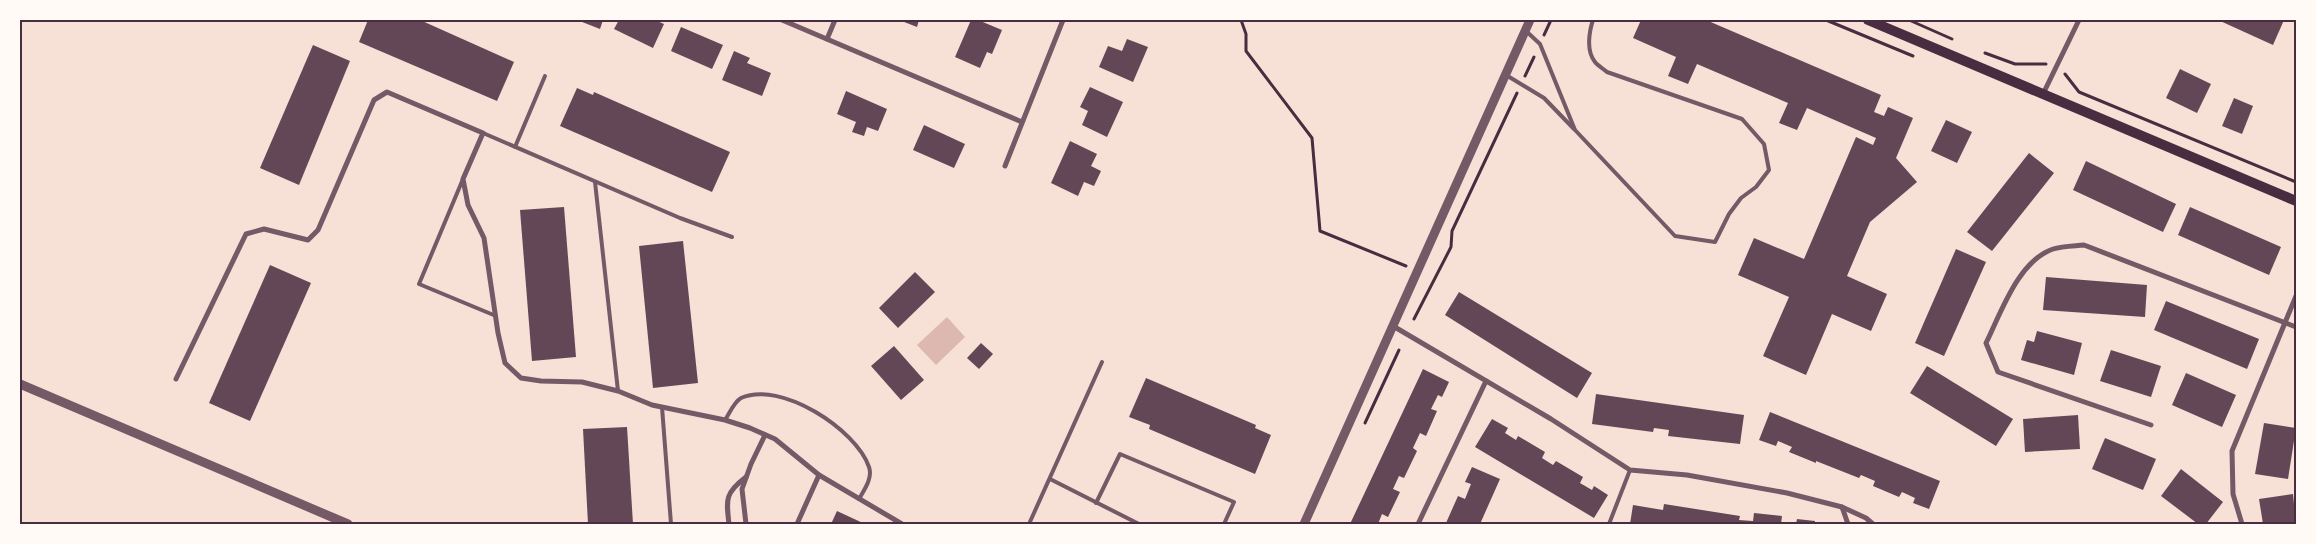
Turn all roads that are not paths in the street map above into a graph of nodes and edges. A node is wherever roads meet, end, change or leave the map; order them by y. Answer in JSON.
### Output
{"nodes":[{"id":1,"x":782,"y":20,"type":"edge"},
{"id":2,"x":835,"y":20,"type":"edge"},
{"id":3,"x":1063,"y":20,"type":"edge"},
{"id":4,"x":1530,"y":20,"type":"edge"},
{"id":5,"x":1594,"y":20,"type":"edge"},
{"id":6,"x":1868,"y":20,"type":"edge"},
{"id":7,"x":2079,"y":20,"type":"edge"},
{"id":8,"x":1526,"y":31,"type":"junction"},
{"id":9,"x":827,"y":38,"type":"junction"},
{"id":10,"x":1506,"y":75,"type":"junction"},
{"id":11,"x":545,"y":76,"type":"dead end"},
{"id":12,"x":2043,"y":95,"type":"junction"},
{"id":13,"x":1022,"y":122,"type":"junction"},
{"id":14,"x":1575,"y":130,"type":"junction"},
{"id":15,"x":483,"y":133,"type":"junction"},
{"id":16,"x":515,"y":147,"type":"junction"},
{"id":17,"x":1005,"y":166,"type":"dead end"},
{"id":18,"x":463,"y":179,"type":"junction"},
{"id":19,"x":595,"y":182,"type":"junction"},
{"id":20,"x":2296,"y":201,"type":"edge"},
{"id":21,"x":732,"y":237,"type":"dead end"},
{"id":22,"x":2296,"y":296,"type":"edge"},
{"id":23,"x":496,"y":316,"type":"junction"},
{"id":24,"x":2284,"y":323,"type":"junction"},
{"id":25,"x":1393,"y":326,"type":"junction"},
{"id":26,"x":2296,"y":327,"type":"edge"},
{"id":27,"x":1102,"y":362,"type":"dead end"},
{"id":28,"x":176,"y":380,"type":"dead end"},
{"id":29,"x":1486,"y":380,"type":"junction"},
{"id":30,"x":20,"y":384,"type":"edge"},
{"id":31,"x":618,"y":391,"type":"junction"},
{"id":32,"x":662,"y":407,"type":"junction"},
{"id":33,"x":725,"y":420,"type":"junction"},
{"id":34,"x":2151,"y":425,"type":"dead end"},
{"id":35,"x":765,"y":435,"type":"junction"},
{"id":36,"x":1630,"y":470,"type":"junction"},
{"id":37,"x":819,"y":475,"type":"junction"},
{"id":38,"x":746,"y":477,"type":"junction"},
{"id":39,"x":1050,"y":479,"type":"junction"},
{"id":40,"x":859,"y":499,"type":"junction"},
{"id":41,"x":1096,"y":502,"type":"junction"},
{"id":42,"x":1842,"y":507,"type":"junction"},
{"id":43,"x":348,"y":524,"type":"edge"},
{"id":44,"x":671,"y":524,"type":"edge"},
{"id":45,"x":729,"y":524,"type":"edge"},
{"id":46,"x":746,"y":524,"type":"edge"},
{"id":47,"x":797,"y":524,"type":"edge"},
{"id":48,"x":902,"y":524,"type":"edge"},
{"id":49,"x":1029,"y":524,"type":"edge"},
{"id":50,"x":1139,"y":524,"type":"edge"},
{"id":51,"x":1224,"y":524,"type":"edge"},
{"id":52,"x":1304,"y":524,"type":"edge"},
{"id":53,"x":1418,"y":524,"type":"edge"},
{"id":54,"x":1609,"y":524,"type":"edge"},
{"id":55,"x":1848,"y":524,"type":"edge"},
{"id":56,"x":1873,"y":524,"type":"edge"},
{"id":57,"x":2242,"y":524,"type":"edge"}],
"edges":[{"from":1,"to":9,"type":"street"},
{"from":2,"to":9,"type":"street"},
{"from":3,"to":13,"type":"street"},
{"from":4,"to":8,"type":"street"},
{"from":5,"to":14,"type":"lane"},
{"from":6,"to":12,"type":"main road"},
{"from":7,"to":12,"type":"street"},
{"from":8,"to":10,"type":"street"},
{"from":8,"to":14,"type":"lane"},
{"from":9,"to":13,"type":"street"},
{"from":10,"to":14,"type":"lane"},
{"from":10,"to":25,"type":"street"},
{"from":11,"to":16,"type":"lane"},
{"from":12,"to":20,"type":"main road"},
{"from":13,"to":17,"type":"street"},
{"from":15,"to":16,"type":"lane"},
{"from":15,"to":18,"type":"street"},
{"from":15,"to":28,"type":"street"},
{"from":16,"to":19,"type":"lane"},
{"from":18,"to":23,"type":"street"},
{"from":18,"to":23,"type":"lane"},
{"from":19,"to":21,"type":"lane"},
{"from":19,"to":31,"type":"lane"},
{"from":22,"to":24,"type":"street"},
{"from":23,"to":31,"type":"street"},
{"from":24,"to":26,"type":"street"},
{"from":24,"to":34,"type":"street"},
{"from":24,"to":57,"type":"street"},
{"from":25,"to":29,"type":"street"},
{"from":25,"to":52,"type":"street"},
{"from":27,"to":39,"type":"lane"},
{"from":29,"to":36,"type":"street"},
{"from":29,"to":53,"type":"street"},
{"from":30,"to":43,"type":"street"},
{"from":31,"to":32,"type":"street"},
{"from":32,"to":33,"type":"street"},
{"from":32,"to":44,"type":"lane"},
{"from":33,"to":35,"type":"street"},
{"from":33,"to":40,"type":"lane"},
{"from":35,"to":37,"type":"street"},
{"from":35,"to":38,"type":"street"},
{"from":36,"to":42,"type":"street"},
{"from":36,"to":54,"type":"lane"},
{"from":37,"to":40,"type":"street"},
{"from":37,"to":47,"type":"street"},
{"from":38,"to":45,"type":"street"},
{"from":38,"to":46,"type":"street"},
{"from":39,"to":41,"type":"lane"},
{"from":39,"to":49,"type":"lane"},
{"from":40,"to":48,"type":"street"},
{"from":41,"to":50,"type":"lane"},
{"from":41,"to":51,"type":"lane"},
{"from":42,"to":55,"type":"street"},
{"from":42,"to":56,"type":"street"}]}
